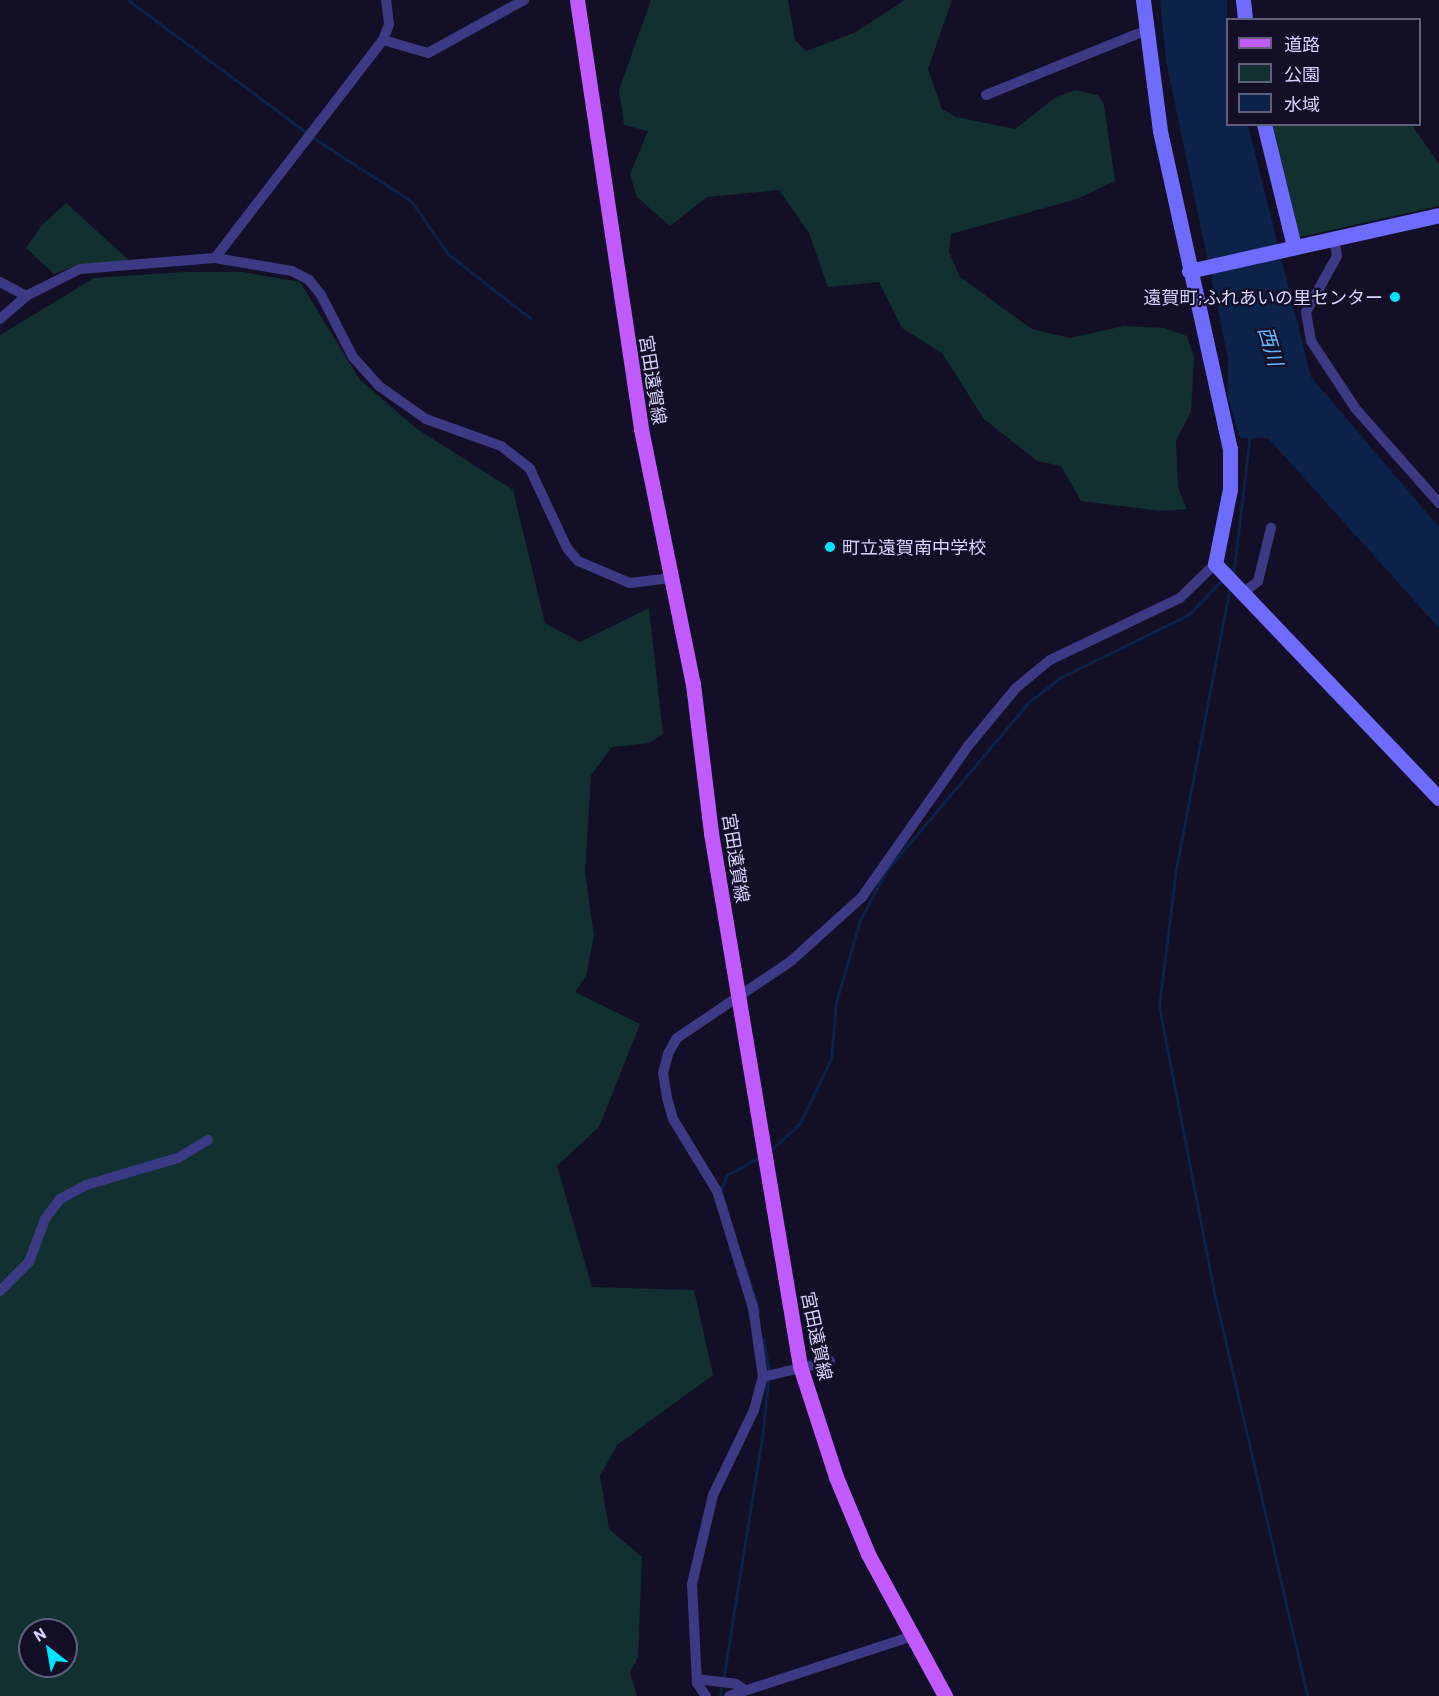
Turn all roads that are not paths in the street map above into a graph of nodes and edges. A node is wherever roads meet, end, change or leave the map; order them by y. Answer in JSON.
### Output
{"nodes":[{"id":1,"x":386,"y":0,"type":"edge"},
{"id":2,"x":524,"y":0,"type":"edge"},
{"id":3,"x":577,"y":0,"type":"edge"},
{"id":4,"x":1143,"y":0,"type":"edge"},
{"id":5,"x":1243,"y":0,"type":"edge"},
{"id":6,"x":1245,"y":18,"type":"edge"},
{"id":7,"x":1147,"y":30,"type":"junction"},
{"id":8,"x":383,"y":40,"type":"junction"},
{"id":9,"x":986,"y":94,"type":"dead end"},
{"id":10,"x":1264,"y":126,"type":"edge"},
{"id":11,"x":1439,"y":215,"type":"edge"},
{"id":12,"x":1334,"y":239,"type":"junction"},
{"id":13,"x":1294,"y":246,"type":"junction"},
{"id":14,"x":215,"y":258,"type":"junction"},
{"id":15,"x":1189,"y":271,"type":"junction"},
{"id":16,"x":0,"y":282,"type":"edge"},
{"id":17,"x":26,"y":296,"type":"junction"},
{"id":18,"x":0,"y":319,"type":"edge"},
{"id":19,"x":1439,"y":503,"type":"edge"},
{"id":20,"x":1271,"y":528,"type":"dead end"},
{"id":21,"x":1215,"y":564,"type":"junction"},
{"id":22,"x":669,"y":578,"type":"junction"},
{"id":23,"x":1242,"y":594,"type":"junction"},
{"id":24,"x":1439,"y":798,"type":"edge"},
{"id":25,"x":738,"y":997,"type":"junction"},
{"id":26,"x":208,"y":1140,"type":"dead end"},
{"id":27,"x":0,"y":1291,"type":"edge"},
{"id":28,"x":830,"y":1361,"type":"dead end"},
{"id":29,"x":800,"y":1366,"type":"junction"},
{"id":30,"x":762,"y":1377,"type":"junction"},
{"id":31,"x":910,"y":1637,"type":"junction"},
{"id":32,"x":697,"y":1679,"type":"junction"},
{"id":33,"x":745,"y":1690,"type":"junction"},
{"id":34,"x":706,"y":1696,"type":"edge"},
{"id":35,"x":729,"y":1696,"type":"edge"},
{"id":36,"x":945,"y":1696,"type":"edge"}],
"edges":[{"from":1,"to":8,"type":"street"},
{"from":2,"to":8,"type":"street"},
{"from":3,"to":22,"type":"main road","name":"宮田遠賀線"},
{"from":4,"to":7,"type":"street"},
{"from":5,"to":6,"type":"street"},
{"from":7,"to":9,"type":"street"},
{"from":7,"to":15,"type":"street"},
{"from":8,"to":14,"type":"street"},
{"from":10,"to":13,"type":"street"},
{"from":11,"to":12,"type":"street"},
{"from":12,"to":13,"type":"street"},
{"from":12,"to":19,"type":"street"},
{"from":13,"to":15,"type":"street"},
{"from":14,"to":17,"type":"street"},
{"from":14,"to":22,"type":"street"},
{"from":15,"to":21,"type":"street"},
{"from":16,"to":17,"type":"street"},
{"from":17,"to":18,"type":"street"},
{"from":20,"to":23,"type":"street"},
{"from":21,"to":23,"type":"street"},
{"from":21,"to":25,"type":"street"},
{"from":22,"to":25,"type":"main road","name":"宮田遠賀線"},
{"from":23,"to":24,"type":"street"},
{"from":25,"to":29,"type":"main road","name":"宮田遠賀線"},
{"from":25,"to":30,"type":"street"},
{"from":26,"to":27,"type":"street"},
{"from":28,"to":29,"type":"street"},
{"from":29,"to":30,"type":"street"},
{"from":29,"to":31,"type":"main road","name":"宮田遠賀線"},
{"from":30,"to":32,"type":"street"},
{"from":31,"to":33,"type":"street"},
{"from":31,"to":36,"type":"main road","name":"宮田遠賀線"},
{"from":32,"to":33,"type":"street"},
{"from":32,"to":34,"type":"street"},
{"from":33,"to":35,"type":"street"}]}
